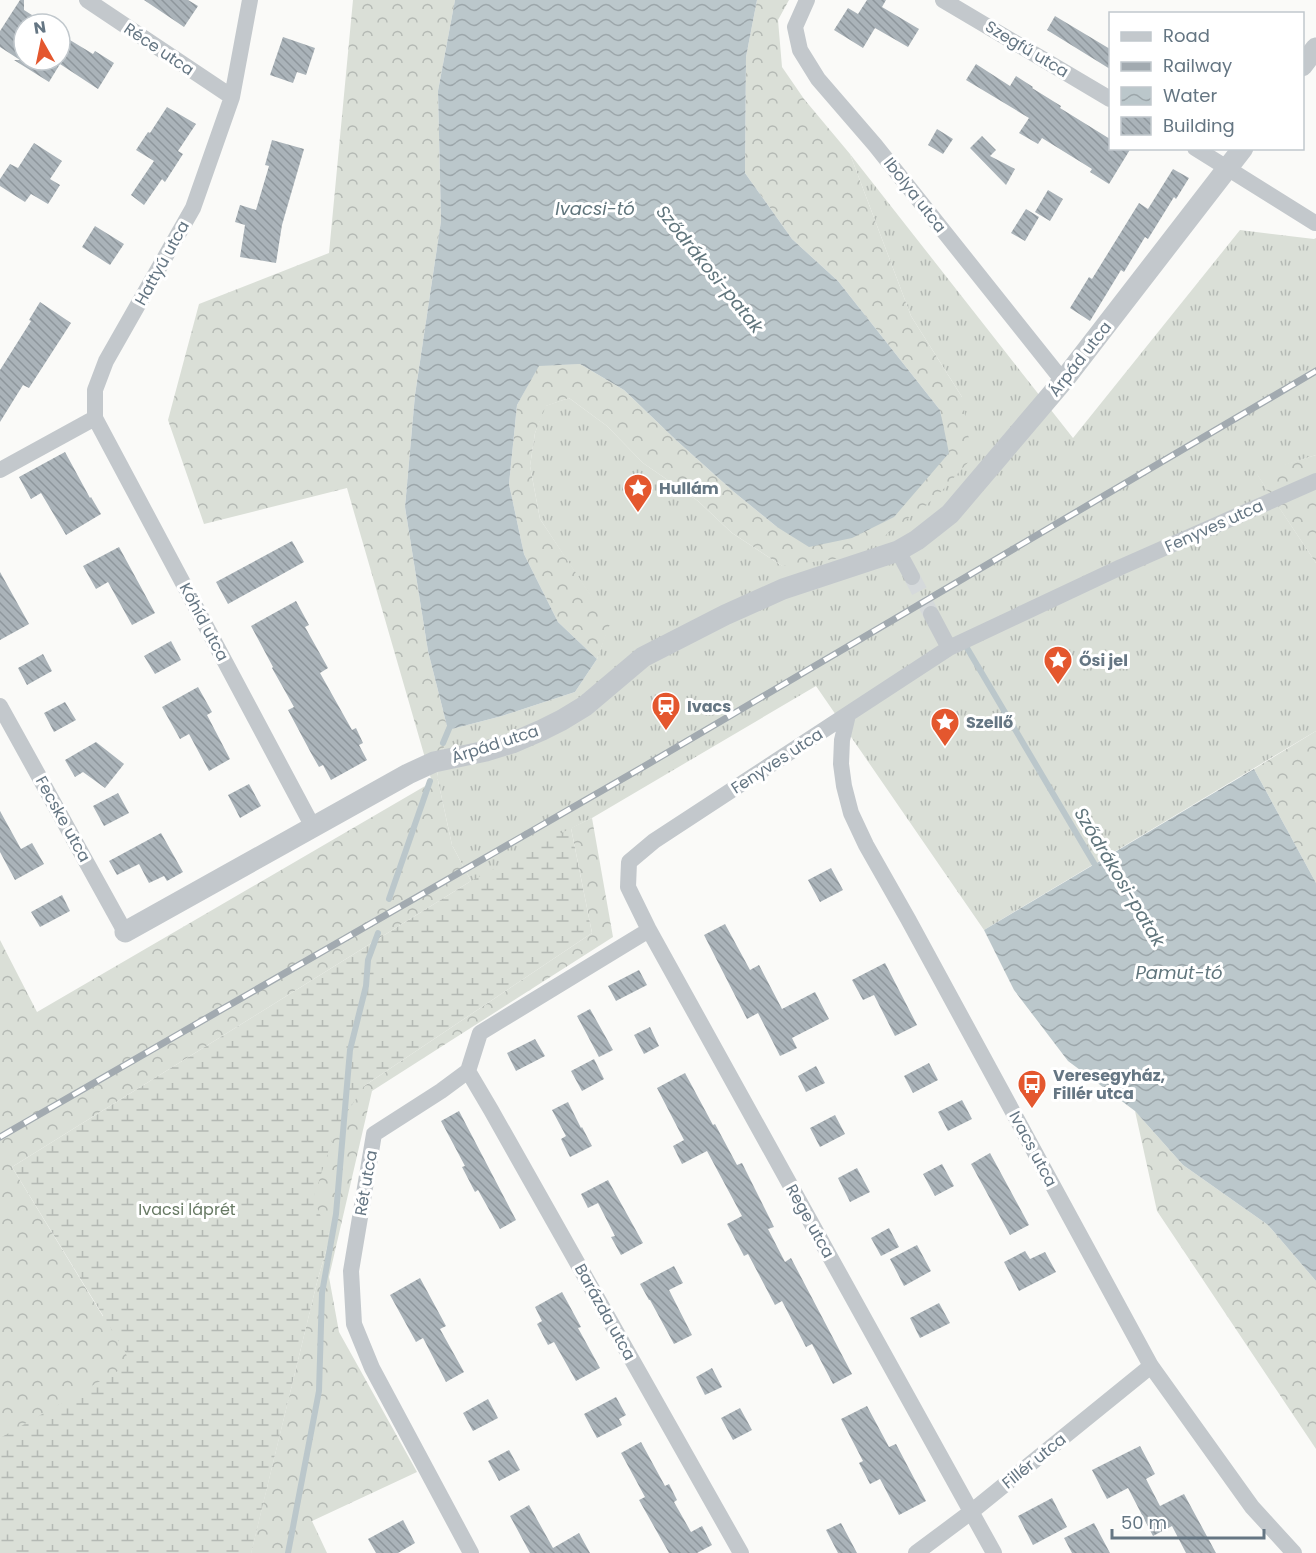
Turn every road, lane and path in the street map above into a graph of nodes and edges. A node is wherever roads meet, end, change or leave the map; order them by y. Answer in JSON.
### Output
{"nodes":[{"id":1,"x":87,"y":0,"type":"edge"},
{"id":2,"x":250,"y":0,"type":"edge"},
{"id":3,"x":807,"y":0,"type":"edge"},
{"id":4,"x":944,"y":0,"type":"edge"},
{"id":5,"x":1316,"y":48,"type":"edge"},
{"id":6,"x":1304,"y":63,"type":"edge"},
{"id":7,"x":231,"y":97,"type":"junction"},
{"id":8,"x":1109,"y":98,"type":"edge"},
{"id":9,"x":1198,"y":150,"type":"edge"},
{"id":10,"x":1242,"y":150,"type":"edge"},
{"id":11,"x":1229,"y":168,"type":"junction"},
{"id":12,"x":1315,"y":223,"type":"edge"},
{"id":13,"x":1063,"y":381,"type":"junction"},
{"id":14,"x":95,"y":418,"type":"junction"},
{"id":15,"x":0,"y":470,"type":"edge"},
{"id":16,"x":1316,"y":481,"type":"edge"},
{"id":17,"x":898,"y":551,"type":"junction"},
{"id":18,"x":912,"y":577,"type":"tunnel mouth"},
{"id":19,"x":931,"y":614,"type":"tunnel mouth"},
{"id":20,"x":949,"y":648,"type":"junction"},
{"id":21,"x":0,"y":706,"type":"edge"},
{"id":22,"x":848,"y":715,"type":"junction"},
{"id":23,"x":313,"y":827,"type":"junction"},
{"id":24,"x":628,"y":887,"type":"joint"},
{"id":25,"x":649,"y":930,"type":"junction"},
{"id":26,"x":125,"y":932,"type":"joint"},
{"id":27,"x":468,"y":1071,"type":"junction"},
{"id":28,"x":1150,"y":1366,"type":"junction"},
{"id":29,"x":971,"y":1512,"type":"junction"},
{"id":30,"x":471,"y":1553,"type":"edge"},
{"id":31,"x":741,"y":1553,"type":"edge"},
{"id":32,"x":916,"y":1553,"type":"edge"},
{"id":33,"x":994,"y":1553,"type":"edge"},
{"id":34,"x":1294,"y":1553,"type":"edge"}],
"edges":[{"from":1,"to":7,"type":"street","name":"Réce utca"},
{"from":2,"to":7,"type":"street","name":"Hattyú utca"},
{"from":3,"to":13,"type":"street","name":"Ibolya utca"},
{"from":4,"to":8,"type":"street","name":"Szegfű utca"},
{"from":5,"to":6,"type":"street"},
{"from":7,"to":14,"type":"street","name":"Hattyú utca"},
{"from":9,"to":11,"type":"street"},
{"from":10,"to":11,"type":"street","name":"Árpád utca"},
{"from":11,"to":12,"type":"street"},
{"from":11,"to":13,"type":"street","name":"Árpád utca"},
{"from":13,"to":17,"type":"street","name":"Árpád utca"},
{"from":14,"to":15,"type":"street"},
{"from":14,"to":23,"type":"street","name":"Kőhíd utca"},
{"from":16,"to":20,"type":"street","name":"Fenyves utca"},
{"from":17,"to":18,"type":"street"},
{"from":17,"to":23,"type":"street","name":"Árpád utca"},
{"from":19,"to":20,"type":"street"},
{"from":20,"to":22,"type":"street","name":"Fenyves utca"},
{"from":21,"to":26,"type":"street","name":"Fecske utca"},
{"from":22,"to":24,"type":"street","name":"Fenyves utca"},
{"from":22,"to":28,"type":"street","name":"Ivacs utca"},
{"from":23,"to":26,"type":"street","name":"Árpád utca"},
{"from":24,"to":25,"type":"street","name":"Rege utca"},
{"from":25,"to":27,"type":"street"},
{"from":25,"to":29,"type":"street","name":"Rege utca"},
{"from":27,"to":30,"type":"street","name":"Rét utca"},
{"from":27,"to":31,"type":"street","name":"Barázda utca"},
{"from":28,"to":29,"type":"street","name":"Fillér utca"},
{"from":28,"to":34,"type":"street","name":"Ivacs utca"},
{"from":29,"to":32,"type":"street","name":"Fillér utca"},
{"from":29,"to":33,"type":"street","name":"Rege utca"}]}
